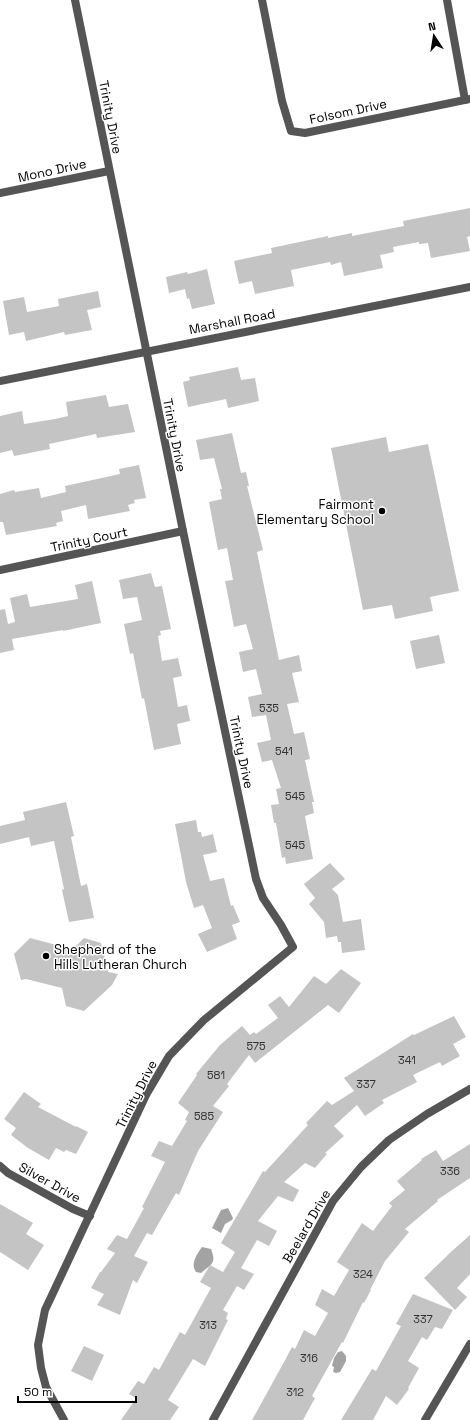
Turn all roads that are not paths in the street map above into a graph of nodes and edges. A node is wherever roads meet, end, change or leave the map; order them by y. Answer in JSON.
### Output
{"nodes":[{"id":1,"x":75,"y":0,"type":"edge"},
{"id":2,"x":262,"y":0,"type":"edge"},
{"id":3,"x":447,"y":0,"type":"edge"},
{"id":4,"x":467,"y":99,"type":"edge"},
{"id":5,"x":109,"y":171,"type":"junction"},
{"id":6,"x":0,"y":193,"type":"edge"},
{"id":7,"x":470,"y":287,"type":"edge"},
{"id":8,"x":146,"y":351,"type":"junction"},
{"id":9,"x":0,"y":381,"type":"edge"},
{"id":10,"x":182,"y":531,"type":"junction"},
{"id":11,"x":0,"y":570,"type":"edge"},
{"id":12,"x":470,"y":1089,"type":"edge"},
{"id":13,"x":0,"y":1166,"type":"edge"},
{"id":14,"x":90,"y":1216,"type":"junction"},
{"id":15,"x":470,"y":1344,"type":"edge"},
{"id":16,"x":64,"y":1420,"type":"edge"},
{"id":17,"x":213,"y":1420,"type":"edge"},
{"id":18,"x":425,"y":1420,"type":"edge"}],
"edges":[{"from":1,"to":5,"type":"street","name":"Trinity Drive"},
{"from":2,"to":4,"type":"street","name":"Folsom Drive"},
{"from":3,"to":4,"type":"street"},
{"from":5,"to":6,"type":"street","name":"Mono Drive"},
{"from":5,"to":8,"type":"street","name":"Trinity Drive"},
{"from":7,"to":8,"type":"street","name":"Marshall Road"},
{"from":8,"to":9,"type":"street","name":"Marshall Road"},
{"from":8,"to":10,"type":"street","name":"Trinity Drive"},
{"from":10,"to":11,"type":"street","name":"Trinity Court"},
{"from":10,"to":14,"type":"street","name":"Trinity Drive"},
{"from":12,"to":17,"type":"street","name":"Beelard Drive"},
{"from":13,"to":14,"type":"street","name":"Silver Drive"},
{"from":14,"to":16,"type":"street","name":"Trinity Drive"},
{"from":15,"to":18,"type":"street"}]}
